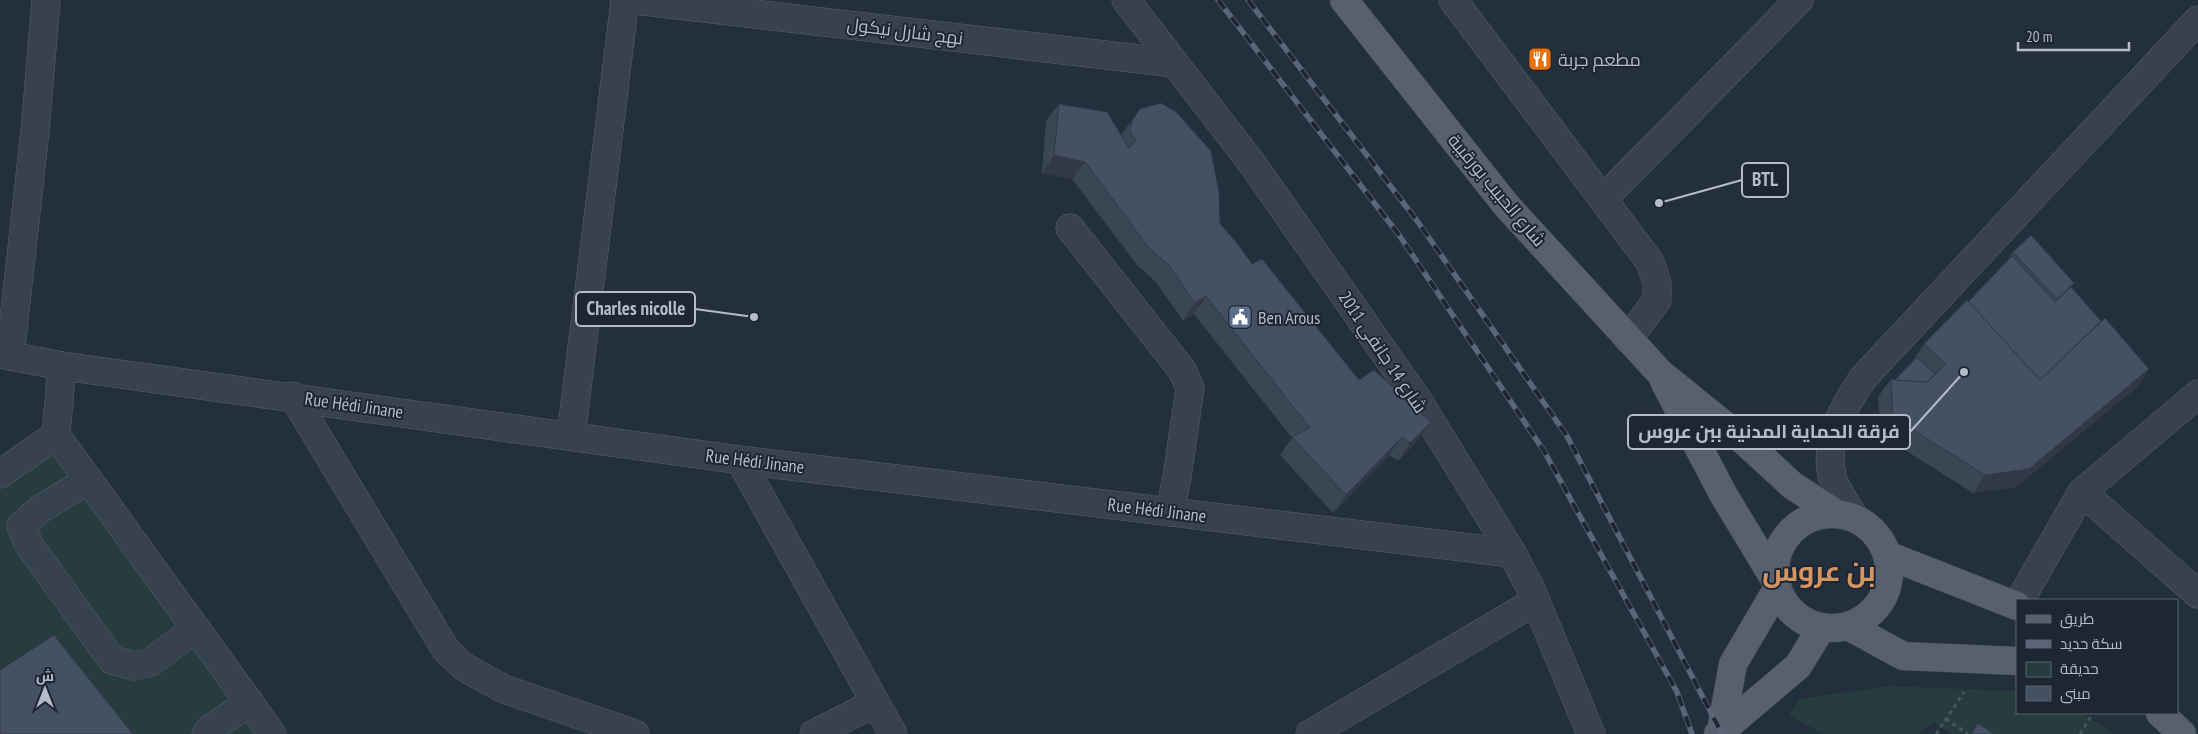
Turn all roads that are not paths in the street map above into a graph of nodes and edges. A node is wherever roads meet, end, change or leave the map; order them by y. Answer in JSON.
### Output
{"nodes":[{"id":1,"x":46,"y":0,"type":"edge"},
{"id":2,"x":625,"y":0,"type":"edge"},
{"id":3,"x":635,"y":0,"type":"edge"},
{"id":4,"x":1126,"y":0,"type":"edge"},
{"id":5,"x":1344,"y":0,"type":"edge"},
{"id":6,"x":1453,"y":0,"type":"edge"},
{"id":7,"x":1799,"y":0,"type":"edge"},
{"id":8,"x":2198,"y":20,"type":"edge"},
{"id":9,"x":1174,"y":63,"type":"junction"},
{"id":10,"x":1603,"y":198,"type":"junction"},
{"id":11,"x":1070,"y":228,"type":"dead end"},
{"id":12,"x":1628,"y":339,"type":"junction"},
{"id":13,"x":5,"y":355,"type":"edge"},
{"id":14,"x":62,"y":366,"type":"junction"},
{"id":15,"x":1660,"y":373,"type":"junction"},
{"id":16,"x":2198,"y":394,"type":"edge"},
{"id":17,"x":294,"y":396,"type":"junction"},
{"id":18,"x":56,"y":435,"type":"junction"},
{"id":19,"x":571,"y":436,"type":"junction"},
{"id":20,"x":740,"y":460,"type":"junction"},
{"id":21,"x":0,"y":474,"type":"edge"},
{"id":22,"x":89,"y":480,"type":"junction"},
{"id":23,"x":2082,"y":492,"type":"junction"},
{"id":24,"x":1170,"y":512,"type":"junction"},
{"id":25,"x":1846,"y":515,"type":"junction"},
{"id":26,"x":1512,"y":553,"type":"junction"},
{"id":27,"x":1887,"y":555,"type":"junction"},
{"id":28,"x":1776,"y":584,"type":"junction"},
{"id":29,"x":2198,"y":594,"type":"edge"},
{"id":30,"x":2021,"y":599,"type":"edge"},
{"id":31,"x":1536,"y":601,"type":"junction"},
{"id":32,"x":2016,"y":606,"type":"edge"},
{"id":33,"x":1822,"y":627,"type":"junction"},
{"id":34,"x":1850,"y":627,"type":"junction"},
{"id":35,"x":196,"y":628,"type":"junction"},
{"id":36,"x":2016,"y":661,"type":"edge"},
{"id":37,"x":250,"y":702,"type":"junction"},
{"id":38,"x":875,"y":703,"type":"junction"},
{"id":39,"x":2161,"y":714,"type":"edge"},
{"id":40,"x":1719,"y":732,"type":"edge"},
{"id":41,"x":206,"y":734,"type":"edge"},
{"id":42,"x":272,"y":734,"type":"edge"},
{"id":43,"x":635,"y":734,"type":"edge"},
{"id":44,"x":814,"y":734,"type":"edge"},
{"id":45,"x":893,"y":734,"type":"edge"},
{"id":46,"x":1310,"y":734,"type":"edge"},
{"id":47,"x":1591,"y":734,"type":"edge"},
{"id":48,"x":2182,"y":734,"type":"edge"}],
"edges":[{"from":1,"to":13,"type":"street"},
{"from":2,"to":19,"type":"street"},
{"from":3,"to":9,"type":"street","name":"نهج شارل نيكول"},
{"from":4,"to":9,"type":"street","name":"شارع 14 جانفي 2011"},
{"from":5,"to":12,"type":"main road","name":"شارع الحبيب بورقيبة"},
{"from":6,"to":10,"type":"street"},
{"from":7,"to":10,"type":"street"},
{"from":8,"to":25,"type":"street"},
{"from":9,"to":26,"type":"street","name":"شارع 14 جانفي 2011"},
{"from":10,"to":12,"type":"street"},
{"from":11,"to":24,"type":"street"},
{"from":12,"to":15,"type":"main road","name":"شارع الحبيب بورقيبة"},
{"from":13,"to":14,"type":"street","name":"Rue Hédi Jinane"},
{"from":14,"to":17,"type":"street","name":"Rue Hédi Jinane"},
{"from":14,"to":18,"type":"street"},
{"from":15,"to":25,"type":"main road","name":"شارع الحبيب بورقيبة"},
{"from":15,"to":28,"type":"main road","name":"شارع الحبيب بورقيبة"},
{"from":16,"to":23,"type":"street"},
{"from":17,"to":19,"type":"street","name":"Rue Hédi Jinane"},
{"from":17,"to":43,"type":"street"},
{"from":18,"to":21,"type":"street"},
{"from":18,"to":22,"type":"street"},
{"from":19,"to":20,"type":"street","name":"Rue Hédi Jinane"},
{"from":20,"to":24,"type":"street","name":"Rue Hédi Jinane"},
{"from":20,"to":38,"type":"street"},
{"from":22,"to":35,"type":"street"},
{"from":22,"to":35,"type":"street"},
{"from":23,"to":29,"type":"street"},
{"from":23,"to":30,"type":"street"},
{"from":24,"to":26,"type":"street","name":"Rue Hédi Jinane"},
{"from":25,"to":27,"type":"main road"},
{"from":25,"to":28,"type":"main road"},
{"from":26,"to":31,"type":"street","name":"شارع 14 جانفي 2011"},
{"from":27,"to":32,"type":"main road"},
{"from":27,"to":34,"type":"main road"},
{"from":28,"to":33,"type":"main road"},
{"from":28,"to":40,"type":"main road"},
{"from":31,"to":46,"type":"street"},
{"from":31,"to":47,"type":"street","name":"شارع 14 جانفي 2011"},
{"from":33,"to":34,"type":"main road"},
{"from":33,"to":40,"type":"main road"},
{"from":34,"to":36,"type":"main road"},
{"from":35,"to":37,"type":"street"},
{"from":37,"to":41,"type":"street"},
{"from":37,"to":42,"type":"street"},
{"from":38,"to":44,"type":"street"},
{"from":38,"to":45,"type":"street"},
{"from":39,"to":48,"type":"main road"}]}
